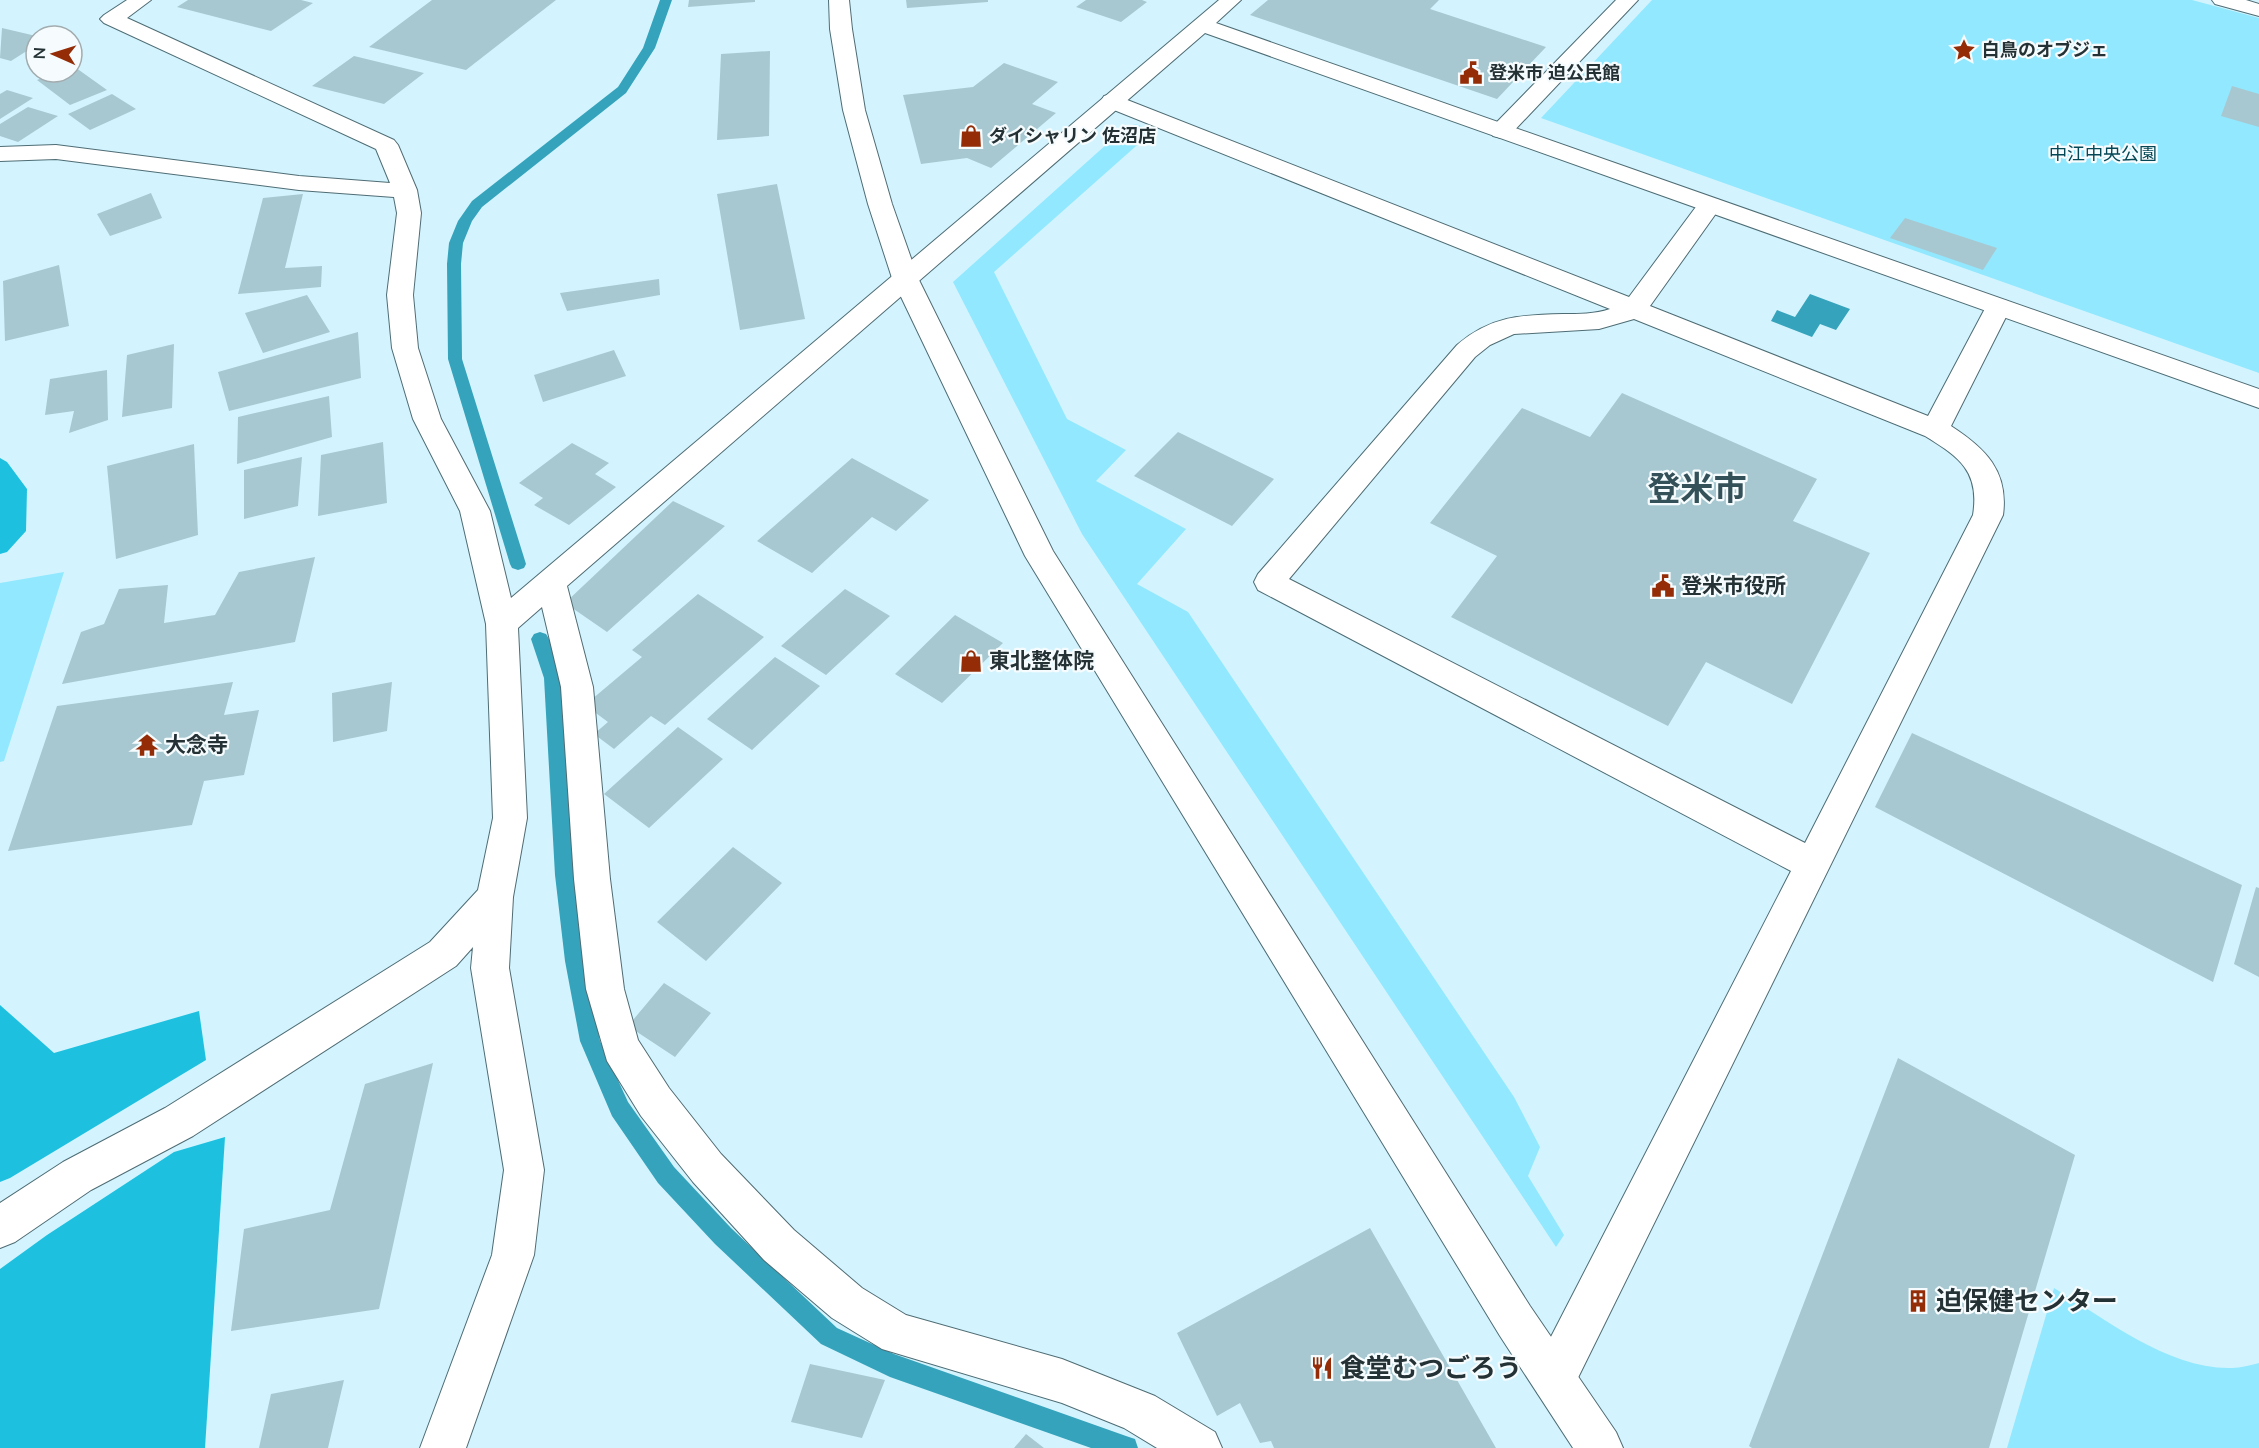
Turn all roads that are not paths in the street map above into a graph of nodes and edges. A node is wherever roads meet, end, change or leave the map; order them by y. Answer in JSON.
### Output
{"nodes":[{"id":1,"x":141,"y":0,"type":"edge"},
{"id":2,"x":839,"y":0,"type":"edge"},
{"id":3,"x":1231,"y":0,"type":"edge"},
{"id":4,"x":1628,"y":0,"type":"edge"},
{"id":5,"x":2222,"y":0,"type":"edge"},
{"id":6,"x":2259,"y":10,"type":"edge"},
{"id":7,"x":1201,"y":25,"type":"junction"},
{"id":8,"x":1112,"y":102,"type":"junction"},
{"id":9,"x":1501,"y":131,"type":"junction"},
{"id":10,"x":0,"y":154,"type":"edge"},
{"id":11,"x":405,"y":190,"type":"junction"},
{"id":12,"x":1710,"y":205,"type":"junction"},
{"id":13,"x":905,"y":278,"type":"junction"},
{"id":14,"x":1998,"y":307,"type":"junction"},
{"id":15,"x":1634,"y":309,"type":"junction"},
{"id":16,"x":2259,"y":399,"type":"edge"},
{"id":17,"x":1935,"y":429,"type":"junction"},
{"id":18,"x":551,"y":582,"type":"junction"},
{"id":19,"x":502,"y":624,"type":"junction"},
{"id":20,"x":1813,"y":865,"type":"junction"},
{"id":21,"x":495,"y":897,"type":"junction"},
{"id":22,"x":0,"y":1227,"type":"edge"},
{"id":23,"x":1554,"y":1378,"type":"junction"},
{"id":24,"x":443,"y":1448,"type":"edge"},
{"id":25,"x":1199,"y":1448,"type":"edge"},
{"id":26,"x":1600,"y":1448,"type":"edge"}],
"edges":[{"from":1,"to":11,"type":"street"},
{"from":2,"to":13,"type":"street"},
{"from":3,"to":7,"type":"street"},
{"from":4,"to":9,"type":"street"},
{"from":5,"to":6,"type":"street"},
{"from":7,"to":8,"type":"street"},
{"from":7,"to":9,"type":"street"},
{"from":8,"to":13,"type":"street"},
{"from":8,"to":15,"type":"street"},
{"from":9,"to":12,"type":"street"},
{"from":10,"to":11,"type":"street"},
{"from":11,"to":19,"type":"street"},
{"from":12,"to":14,"type":"street"},
{"from":12,"to":15,"type":"street"},
{"from":13,"to":18,"type":"street"},
{"from":13,"to":23,"type":"street"},
{"from":14,"to":16,"type":"street"},
{"from":14,"to":17,"type":"street"},
{"from":15,"to":17,"type":"street"},
{"from":15,"to":20,"type":"street"},
{"from":17,"to":20,"type":"street"},
{"from":18,"to":19,"type":"street"},
{"from":18,"to":25,"type":"street"},
{"from":19,"to":21,"type":"street"},
{"from":20,"to":23,"type":"street"},
{"from":21,"to":22,"type":"street"},
{"from":21,"to":24,"type":"street"},
{"from":23,"to":26,"type":"street"}]}
